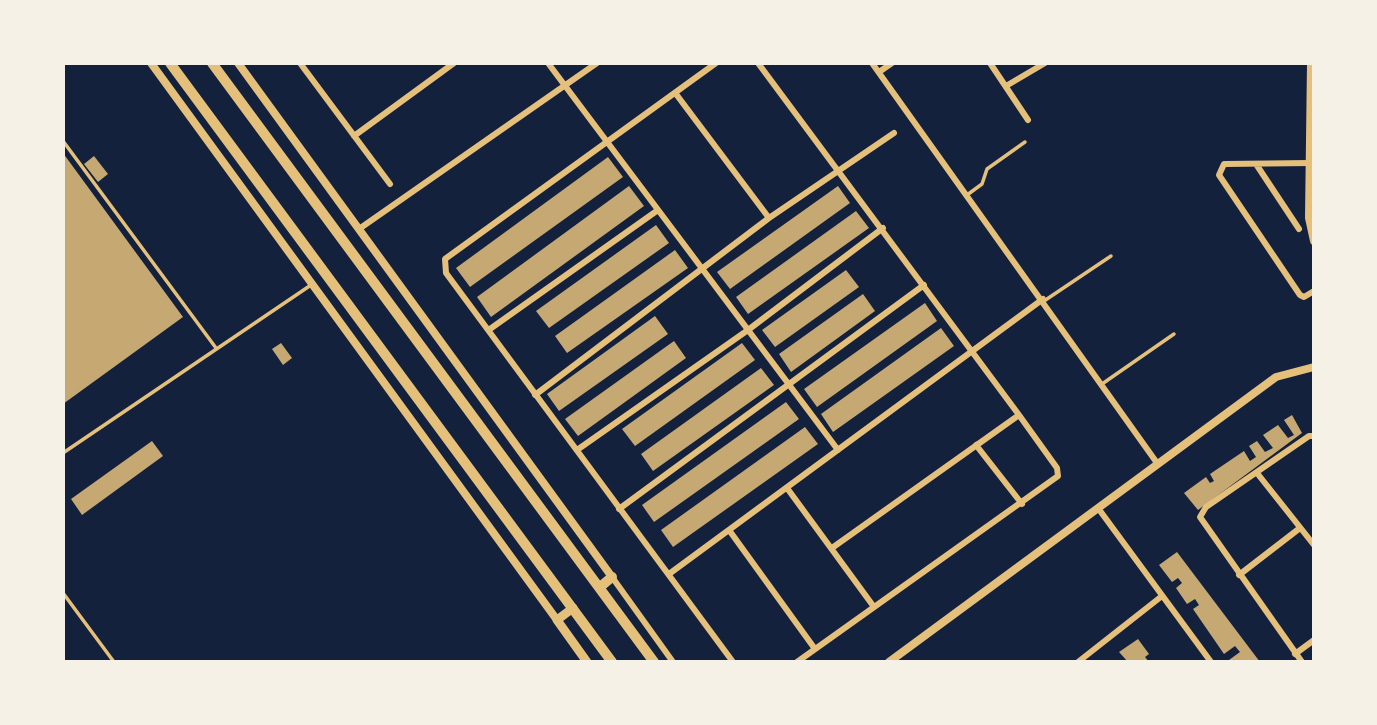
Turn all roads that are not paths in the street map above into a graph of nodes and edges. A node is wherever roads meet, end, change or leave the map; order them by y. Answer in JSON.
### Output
{"nodes":[{"id":1,"x":150,"y":63,"type":"edge"},
{"id":2,"x":170,"y":63,"type":"edge"},
{"id":3,"x":212,"y":63,"type":"edge"},
{"id":4,"x":238,"y":63,"type":"edge"},
{"id":5,"x":300,"y":63,"type":"edge"},
{"id":6,"x":439,"y":63,"type":"edge"},
{"id":7,"x":454,"y":63,"type":"edge"},
{"id":8,"x":548,"y":63,"type":"edge"},
{"id":9,"x":597,"y":63,"type":"edge"},
{"id":10,"x":716,"y":63,"type":"edge"},
{"id":11,"x":758,"y":63,"type":"edge"},
{"id":12,"x":872,"y":63,"type":"edge"},
{"id":13,"x":892,"y":63,"type":"edge"},
{"id":14,"x":990,"y":63,"type":"edge"},
{"id":15,"x":1045,"y":63,"type":"edge"},
{"id":16,"x":1311,"y":63,"type":"edge"},
{"id":17,"x":444,"y":70,"type":"junction"},
{"id":18,"x":879,"y":72,"type":"junction"},
{"id":19,"x":1006,"y":86,"type":"junction"},
{"id":20,"x":566,"y":87,"type":"junction"},
{"id":21,"x":676,"y":93,"type":"junction"},
{"id":22,"x":1028,"y":120,"type":"dead end"},
{"id":23,"x":894,"y":133,"type":"dead end"},
{"id":24,"x":354,"y":136,"type":"junction"},
{"id":25,"x":63,"y":141,"type":"edge"},
{"id":26,"x":607,"y":142,"type":"junction"},
{"id":27,"x":1025,"y":142,"type":"dead end"},
{"id":28,"x":1256,"y":164,"type":"junction"},
{"id":29,"x":1312,"y":165,"type":"edge"},
{"id":30,"x":837,"y":170,"type":"junction"},
{"id":31,"x":390,"y":184,"type":"dead end"},
{"id":32,"x":967,"y":195,"type":"junction"},
{"id":33,"x":658,"y":210,"type":"junction"},
{"id":34,"x":769,"y":218,"type":"junction"},
{"id":35,"x":883,"y":228,"type":"junction"},
{"id":36,"x":359,"y":229,"type":"junction"},
{"id":37,"x":1299,"y":229,"type":"dead end"},
{"id":38,"x":1313,"y":238,"type":"edge"},
{"id":39,"x":1111,"y":256,"type":"dead end"},
{"id":40,"x":701,"y":268,"type":"junction"},
{"id":41,"x":312,"y":284,"type":"junction"},
{"id":42,"x":924,"y":285,"type":"junction"},
{"id":43,"x":1314,"y":291,"type":"edge"},
{"id":44,"x":1043,"y":300,"type":"junction"},
{"id":45,"x":490,"y":329,"type":"junction"},
{"id":46,"x":748,"y":330,"type":"junction"},
{"id":47,"x":1174,"y":334,"type":"dead end"},
{"id":48,"x":216,"y":348,"type":"junction"},
{"id":49,"x":972,"y":352,"type":"junction"},
{"id":50,"x":1314,"y":367,"type":"edge"},
{"id":51,"x":789,"y":384,"type":"junction"},
{"id":52,"x":1102,"y":384,"type":"junction"},
{"id":53,"x":535,"y":395,"type":"junction"},
{"id":54,"x":1019,"y":415,"type":"junction"},
{"id":55,"x":1314,"y":436,"type":"edge"},
{"id":56,"x":976,"y":445,"type":"junction"},
{"id":57,"x":577,"y":450,"type":"junction"},
{"id":58,"x":838,"y":450,"type":"junction"},
{"id":59,"x":63,"y":453,"type":"edge"},
{"id":60,"x":1157,"y":463,"type":"junction"},
{"id":61,"x":1257,"y":473,"type":"junction"},
{"id":62,"x":787,"y":488,"type":"junction"},
{"id":63,"x":1022,"y":504,"type":"junction"},
{"id":64,"x":1098,"y":508,"type":"junction"},
{"id":65,"x":619,"y":509,"type":"junction"},
{"id":66,"x":1300,"y":528,"type":"junction"},
{"id":67,"x":729,"y":530,"type":"junction"},
{"id":68,"x":1314,"y":545,"type":"edge"},
{"id":69,"x":832,"y":548,"type":"junction"},
{"id":70,"x":669,"y":574,"type":"junction"},
{"id":71,"x":1239,"y":575,"type":"junction"},
{"id":72,"x":612,"y":577,"type":"junction"},
{"id":73,"x":600,"y":587,"type":"junction"},
{"id":74,"x":63,"y":593,"type":"edge"},
{"id":75,"x":1162,"y":596,"type":"junction"},
{"id":76,"x":874,"y":607,"type":"junction"},
{"id":77,"x":573,"y":608,"type":"junction"},
{"id":78,"x":557,"y":620,"type":"junction"},
{"id":79,"x":1314,"y":640,"type":"edge"},
{"id":80,"x":815,"y":649,"type":"junction"},
{"id":81,"x":1295,"y":654,"type":"junction"},
{"id":82,"x":114,"y":662,"type":"edge"},
{"id":83,"x":587,"y":662,"type":"edge"},
{"id":84,"x":612,"y":662,"type":"edge"},
{"id":85,"x":654,"y":662,"type":"edge"},
{"id":86,"x":673,"y":662,"type":"edge"},
{"id":87,"x":733,"y":662,"type":"edge"},
{"id":88,"x":797,"y":662,"type":"edge"},
{"id":89,"x":889,"y":662,"type":"edge"},
{"id":90,"x":1078,"y":662,"type":"edge"},
{"id":91,"x":1211,"y":662,"type":"edge"},
{"id":92,"x":1302,"y":662,"type":"edge"}],
"edges":[{"from":1,"to":41,"type":"street"},
{"from":2,"to":77,"type":"main road"},
{"from":3,"to":73,"type":"main road"},
{"from":4,"to":36,"type":"street"},
{"from":5,"to":24,"type":"street"},
{"from":6,"to":17,"type":"street"},
{"from":7,"to":17,"type":"street"},
{"from":8,"to":20,"type":"street"},
{"from":9,"to":20,"type":"street"},
{"from":10,"to":21,"type":"street"},
{"from":11,"to":30,"type":"street"},
{"from":12,"to":18,"type":"street"},
{"from":13,"to":18,"type":"street"},
{"from":14,"to":19,"type":"street"},
{"from":15,"to":19,"type":"street"},
{"from":16,"to":29,"type":"street"},
{"from":17,"to":24,"type":"street"},
{"from":18,"to":32,"type":"street"},
{"from":19,"to":22,"type":"street"},
{"from":20,"to":26,"type":"street"},
{"from":20,"to":36,"type":"street"},
{"from":21,"to":26,"type":"street"},
{"from":21,"to":34,"type":"street"},
{"from":23,"to":30,"type":"street"},
{"from":24,"to":31,"type":"street"},
{"from":25,"to":48,"type":"lane"},
{"from":26,"to":33,"type":"street"},
{"from":26,"to":45,"type":"street"},
{"from":27,"to":32,"type":"lane"},
{"from":28,"to":29,"type":"street"},
{"from":28,"to":37,"type":"street"},
{"from":28,"to":43,"type":"street"},
{"from":29,"to":38,"type":"street"},
{"from":30,"to":34,"type":"street"},
{"from":30,"to":35,"type":"street"},
{"from":32,"to":44,"type":"street"},
{"from":33,"to":40,"type":"street"},
{"from":33,"to":45,"type":"street"},
{"from":34,"to":40,"type":"street"},
{"from":35,"to":42,"type":"street"},
{"from":35,"to":46,"type":"street"},
{"from":36,"to":72,"type":"street"},
{"from":39,"to":44,"type":"lane"},
{"from":40,"to":46,"type":"street"},
{"from":40,"to":53,"type":"street"},
{"from":41,"to":48,"type":"lane"},
{"from":41,"to":78,"type":"street"},
{"from":42,"to":49,"type":"street"},
{"from":42,"to":51,"type":"street"},
{"from":44,"to":49,"type":"street"},
{"from":44,"to":52,"type":"street"},
{"from":45,"to":53,"type":"street"},
{"from":46,"to":51,"type":"street"},
{"from":46,"to":57,"type":"street"},
{"from":47,"to":52,"type":"lane"},
{"from":48,"to":59,"type":"lane"},
{"from":49,"to":54,"type":"street"},
{"from":49,"to":58,"type":"street"},
{"from":50,"to":60,"type":"street"},
{"from":51,"to":58,"type":"street"},
{"from":51,"to":65,"type":"street"},
{"from":52,"to":60,"type":"street"},
{"from":53,"to":57,"type":"street"},
{"from":54,"to":56,"type":"street"},
{"from":54,"to":63,"type":"street"},
{"from":55,"to":61,"type":"street"},
{"from":56,"to":63,"type":"street"},
{"from":56,"to":69,"type":"street"},
{"from":57,"to":65,"type":"street"},
{"from":58,"to":62,"type":"street"},
{"from":60,"to":64,"type":"street"},
{"from":61,"to":66,"type":"street"},
{"from":61,"to":71,"type":"street"},
{"from":62,"to":67,"type":"street"},
{"from":62,"to":69,"type":"street"},
{"from":63,"to":76,"type":"street"},
{"from":64,"to":75,"type":"street"},
{"from":64,"to":89,"type":"street"},
{"from":65,"to":70,"type":"street"},
{"from":66,"to":68,"type":"street"},
{"from":66,"to":71,"type":"street"},
{"from":67,"to":70,"type":"street"},
{"from":67,"to":80,"type":"street"},
{"from":69,"to":76,"type":"street"},
{"from":70,"to":87,"type":"street"},
{"from":71,"to":81,"type":"street"},
{"from":72,"to":73,"type":"main road"},
{"from":72,"to":86,"type":"street"},
{"from":73,"to":85,"type":"main road"},
{"from":74,"to":82,"type":"lane"},
{"from":75,"to":90,"type":"street"},
{"from":75,"to":91,"type":"street"},
{"from":76,"to":80,"type":"street"},
{"from":77,"to":78,"type":"main road"},
{"from":77,"to":84,"type":"main road"},
{"from":78,"to":83,"type":"main road"},
{"from":79,"to":81,"type":"street"},
{"from":80,"to":88,"type":"street"},
{"from":81,"to":92,"type":"street"}]}
